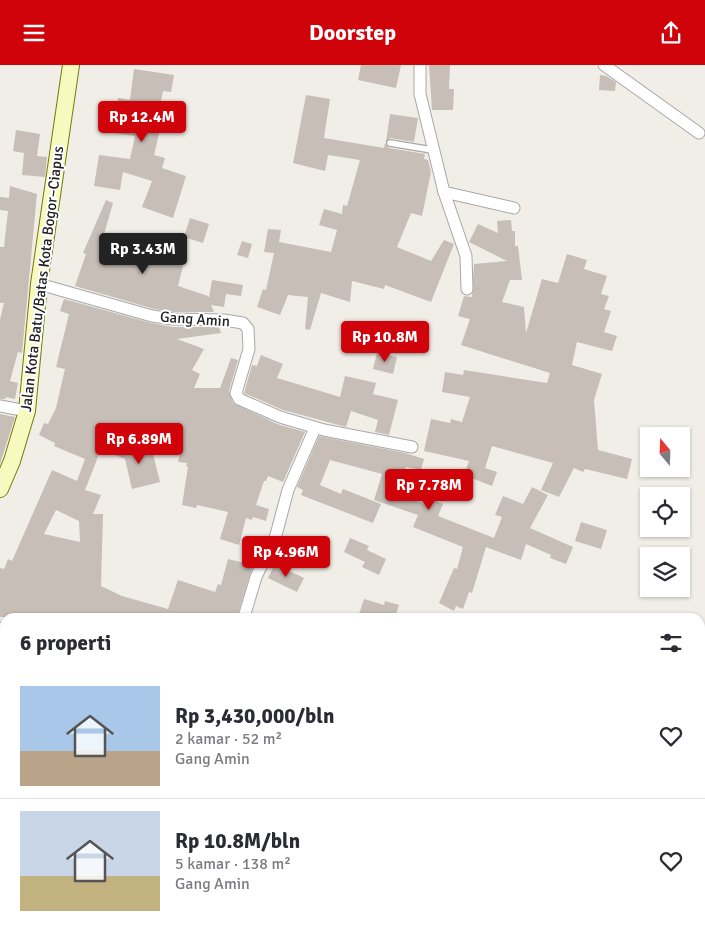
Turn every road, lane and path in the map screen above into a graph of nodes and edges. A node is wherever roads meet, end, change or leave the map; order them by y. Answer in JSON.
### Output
{"nodes":[{"id":1,"x":70,"y":65,"type":"edge"},
{"id":2,"x":420,"y":65,"type":"edge"},
{"id":3,"x":604,"y":65,"type":"edge"},
{"id":4,"x":699,"y":133,"type":"dead end"},
{"id":5,"x":390,"y":143,"type":"dead end"},
{"id":6,"x":432,"y":150,"type":"junction"},
{"id":7,"x":444,"y":192,"type":"junction"},
{"id":8,"x":514,"y":208,"type":"dead end"},
{"id":9,"x":39,"y":283,"type":"junction"},
{"id":10,"x":467,"y":289,"type":"dead end"},
{"id":11,"x":0,"y":406,"type":"edge"},
{"id":12,"x":27,"y":411,"type":"junction"},
{"id":13,"x":315,"y":427,"type":"junction"},
{"id":14,"x":412,"y":447,"type":"dead end"},
{"id":15,"x":0,"y":489,"type":"edge"},
{"id":16,"x":245,"y":613,"type":"edge"}],
"edges":[{"from":1,"to":9,"type":"main road","name":"Jalan Kota Batu/Batas Kota Bogor–Ciapus"},
{"from":2,"to":6,"type":"street"},
{"from":3,"to":4,"type":"street"},
{"from":5,"to":6,"type":"lane"},
{"from":6,"to":7,"type":"street"},
{"from":7,"to":8,"type":"street"},
{"from":7,"to":10,"type":"street"},
{"from":9,"to":12,"type":"main road","name":"Jalan Kota Batu/Batas Kota Bogor–Ciapus"},
{"from":9,"to":13,"type":"street","name":"Gang Amin"},
{"from":11,"to":12,"type":"street"},
{"from":12,"to":15,"type":"main road","name":"Jalan Kota Batu/Batas Kota Bogor–Ciapus"},
{"from":13,"to":14,"type":"street","name":"Gang Amin"},
{"from":13,"to":16,"type":"street"}]}
